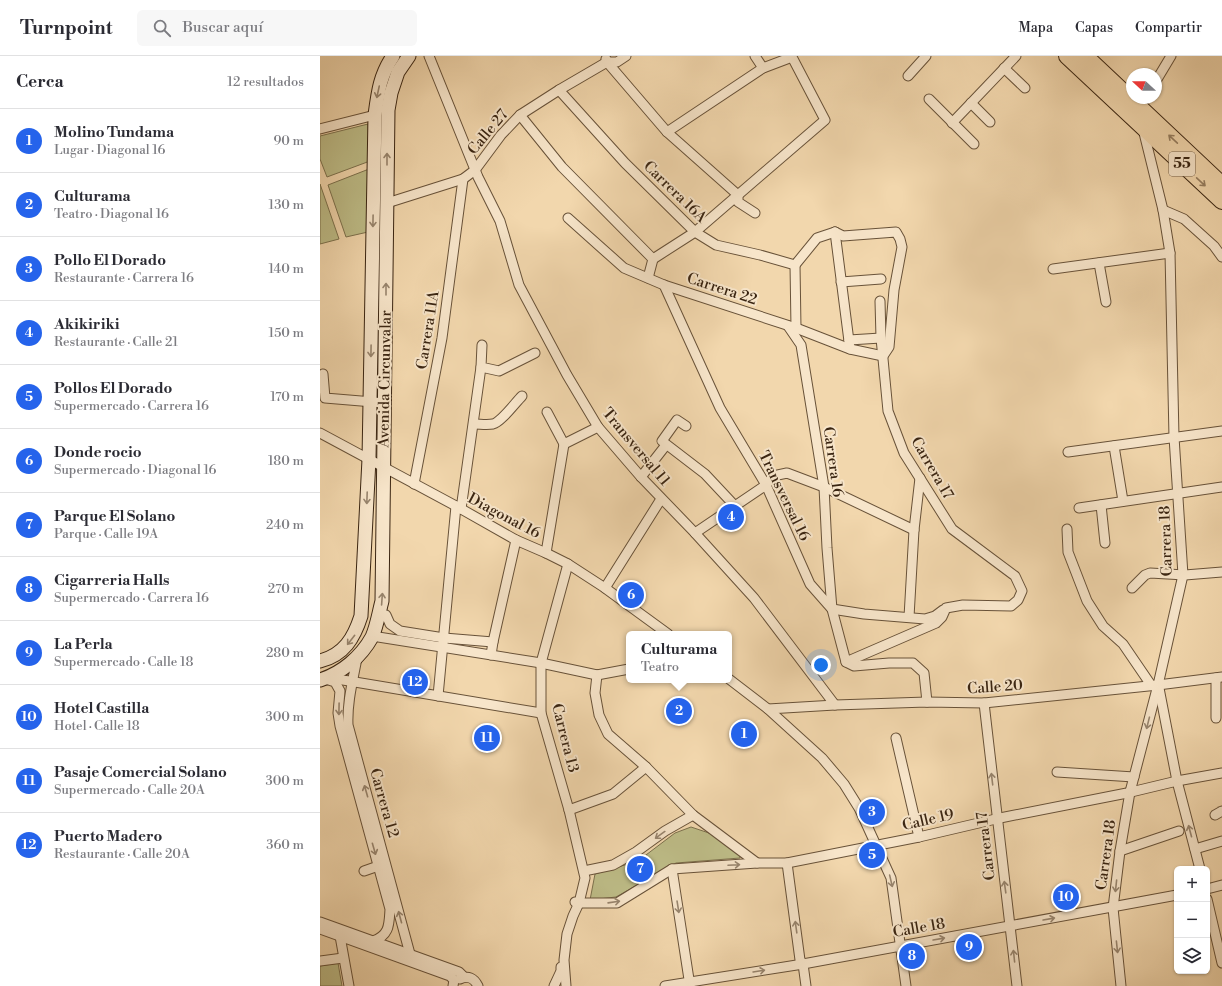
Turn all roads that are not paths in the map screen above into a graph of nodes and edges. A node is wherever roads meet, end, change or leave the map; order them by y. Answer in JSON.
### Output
{"nodes":[{"id":1,"x":393,"y":56,"type":"edge"},
{"id":2,"x":409,"y":56,"type":"edge"},
{"id":3,"x":429,"y":56,"type":"edge"},
{"id":4,"x":626,"y":56,"type":"edge"},
{"id":5,"x":755,"y":56,"type":"edge"},
{"id":6,"x":926,"y":56,"type":"edge"},
{"id":7,"x":1016,"y":56,"type":"edge"},
{"id":8,"x":1067,"y":56,"type":"edge"},
{"id":9,"x":1085,"y":56,"type":"edge"},
{"id":10,"x":1171,"y":56,"type":"edge"},
{"id":11,"x":792,"y":57,"type":"edge"},
{"id":12,"x":606,"y":59,"type":"edge"},
{"id":13,"x":763,"y":68,"type":"junction"},
{"id":14,"x":1004,"y":68,"type":"junction"},
{"id":15,"x":1162,"y":71,"type":"edge"},
{"id":16,"x":908,"y":76,"type":"dead end"},
{"id":17,"x":1026,"y":88,"type":"dead end"},
{"id":18,"x":1110,"y":88,"type":"junction"},
{"id":19,"x":559,"y":90,"type":"junction"},
{"id":20,"x":929,"y":99,"type":"dead end"},
{"id":21,"x":971,"y":103,"type":"junction"},
{"id":22,"x":1143,"y":114,"type":"edge"},
{"id":23,"x":375,"y":115,"type":"junction"},
{"id":24,"x":520,"y":116,"type":"junction"},
{"id":25,"x":990,"y":122,"type":"dead end"},
{"id":26,"x":952,"y":123,"type":"junction"},
{"id":27,"x":320,"y":129,"type":"edge"},
{"id":28,"x":667,"y":132,"type":"junction"},
{"id":29,"x":974,"y":144,"type":"dead end"},
{"id":30,"x":475,"y":170,"type":"junction"},
{"id":31,"x":463,"y":180,"type":"junction"},
{"id":32,"x":1222,"y":184,"type":"edge"},
{"id":33,"x":738,"y":195,"type":"junction"},
{"id":34,"x":1222,"y":202,"type":"edge"},
{"id":35,"x":387,"y":204,"type":"junction"},
{"id":36,"x":1163,"y":210,"type":"junction"},
{"id":37,"x":755,"y":213,"type":"dead end"},
{"id":38,"x":568,"y":218,"type":"dead end"},
{"id":39,"x":695,"y":232,"type":"junction"},
{"id":40,"x":834,"y":232,"type":"junction"},
{"id":41,"x":1170,"y":253,"type":"junction"},
{"id":42,"x":1222,"y":257,"type":"edge"},
{"id":43,"x":653,"y":259,"type":"junction"},
{"id":44,"x":1099,"y":263,"type":"junction"},
{"id":45,"x":795,"y":265,"type":"junction"},
{"id":46,"x":1053,"y":269,"type":"dead end"},
{"id":47,"x":648,"y":278,"type":"junction"},
{"id":48,"x":881,"y":279,"type":"dead end"},
{"id":49,"x":841,"y":282,"type":"junction"},
{"id":50,"x":664,"y":286,"type":"junction"},
{"id":51,"x":880,"y":301,"type":"dead end"},
{"id":52,"x":1106,"y":302,"type":"dead end"},
{"id":53,"x":792,"y":327,"type":"junction"},
{"id":54,"x":881,"y":338,"type":"junction"},
{"id":55,"x":482,"y":345,"type":"dead end"},
{"id":56,"x":850,"y":345,"type":"junction"},
{"id":57,"x":535,"y":353,"type":"dead end"},
{"id":58,"x":883,"y":356,"type":"junction"},
{"id":59,"x":481,"y":367,"type":"junction"},
{"id":60,"x":323,"y":374,"type":"dead end"},
{"id":61,"x":522,"y":396,"type":"dead end"},
{"id":62,"x":370,"y":401,"type":"junction"},
{"id":63,"x":385,"y":403,"type":"junction"},
{"id":64,"x":547,"y":412,"type":"dead end"},
{"id":65,"x":474,"y":424,"type":"junction"},
{"id":66,"x":686,"y":426,"type":"dead end"},
{"id":67,"x":598,"y":427,"type":"junction"},
{"id":68,"x":1222,"y":431,"type":"edge"},
{"id":69,"x":320,"y":433,"type":"edge"},
{"id":70,"x":1174,"y":437,"type":"junction"},
{"id":71,"x":564,"y":444,"type":"junction"},
{"id":72,"x":666,"y":445,"type":"junction"},
{"id":73,"x":1114,"y":446,"type":"junction"},
{"id":74,"x":1068,"y":452,"type":"dead end"},
{"id":75,"x":368,"y":459,"type":"junction"},
{"id":76,"x":384,"y":468,"type":"junction"},
{"id":77,"x":641,"y":477,"type":"junction"},
{"id":78,"x":920,"y":478,"type":"junction"},
{"id":79,"x":414,"y":484,"type":"junction"},
{"id":80,"x":766,"y":485,"type":"junction"},
{"id":81,"x":824,"y":486,"type":"junction"},
{"id":82,"x":1222,"y":487,"type":"edge"},
{"id":83,"x":1178,"y":495,"type":"junction"},
{"id":84,"x":661,"y":499,"type":"junction"},
{"id":85,"x":1123,"y":502,"type":"junction"},
{"id":86,"x":1101,"y":505,"type":"junction"},
{"id":87,"x":735,"y":506,"type":"junction"},
{"id":88,"x":458,"y":508,"type":"junction"},
{"id":89,"x":1079,"y":508,"type":"dead end"},
{"id":90,"x":1067,"y":529,"type":"dead end"},
{"id":91,"x":914,"y":530,"type":"junction"},
{"id":92,"x":695,"y":533,"type":"junction"},
{"id":93,"x":516,"y":540,"type":"junction"},
{"id":94,"x":1105,"y":543,"type":"dead end"},
{"id":95,"x":546,"y":553,"type":"junction"},
{"id":96,"x":568,"y":564,"type":"junction"},
{"id":97,"x":1222,"y":572,"type":"edge"},
{"id":98,"x":1183,"y":574,"type":"junction"},
{"id":99,"x":605,"y":588,"type":"junction"},
{"id":100,"x":1132,"y":588,"type":"dead end"},
{"id":101,"x":946,"y":608,"type":"junction"},
{"id":102,"x":832,"y":609,"type":"junction"},
{"id":103,"x":386,"y":615,"type":"dead end"},
{"id":104,"x":909,"y":617,"type":"junction"},
{"id":105,"x":664,"y":631,"type":"edge"},
{"id":106,"x":372,"y":636,"type":"junction"},
{"id":107,"x":493,"y":642,"type":"junction"},
{"id":108,"x":443,"y":643,"type":"junction"},
{"id":109,"x":492,"y":655,"type":"junction"},
{"id":110,"x":356,"y":658,"type":"junction"},
{"id":111,"x":320,"y":661,"type":"edge"},
{"id":112,"x":846,"y":662,"type":"junction"},
{"id":113,"x":541,"y":663,"type":"junction"},
{"id":114,"x":626,"y":670,"type":"edge"},
{"id":115,"x":597,"y":675,"type":"junction"},
{"id":116,"x":1219,"y":677,"type":"edge"},
{"id":117,"x":324,"y":679,"type":"edge"},
{"id":118,"x":732,"y":681,"type":"edge"},
{"id":119,"x":352,"y":682,"type":"junction"},
{"id":120,"x":1154,"y":685,"type":"junction"},
{"id":121,"x":438,"y":696,"type":"junction"},
{"id":122,"x":927,"y":702,"type":"junction"},
{"id":123,"x":984,"y":703,"type":"junction"},
{"id":124,"x":835,"y":705,"type":"junction"},
{"id":125,"x":768,"y":709,"type":"junction"},
{"id":126,"x":541,"y":713,"type":"junction"},
{"id":127,"x":1216,"y":718,"type":"dead end"},
{"id":128,"x":344,"y":725,"type":"junction"},
{"id":129,"x":896,"y":738,"type":"dead end"},
{"id":130,"x":646,"y":767,"type":"junction"},
{"id":131,"x":1057,"y":772,"type":"dead end"},
{"id":132,"x":1222,"y":773,"type":"edge"},
{"id":133,"x":1134,"y":777,"type":"junction"},
{"id":134,"x":1177,"y":781,"type":"junction"},
{"id":135,"x":1130,"y":792,"type":"junction"},
{"id":136,"x":569,"y":810,"type":"junction"},
{"id":137,"x":693,"y":815,"type":"junction"},
{"id":138,"x":997,"y":818,"type":"junction"},
{"id":139,"x":1179,"y":831,"type":"dead end"},
{"id":140,"x":919,"y":837,"type":"junction"},
{"id":141,"x":1222,"y":841,"type":"edge"},
{"id":142,"x":877,"y":845,"type":"junction"},
{"id":143,"x":1120,"y":850,"type":"junction"},
{"id":144,"x":1195,"y":850,"type":"junction"},
{"id":145,"x":757,"y":863,"type":"junction"},
{"id":146,"x":787,"y":863,"type":"junction"},
{"id":147,"x":382,"y":865,"type":"junction"},
{"id":148,"x":1199,"y":866,"type":"edge"},
{"id":149,"x":672,"y":869,"type":"junction"},
{"id":150,"x":364,"y":871,"type":"dead end"},
{"id":151,"x":584,"y":871,"type":"junction"},
{"id":152,"x":1222,"y":885,"type":"edge"},
{"id":153,"x":1210,"y":888,"type":"edge"},
{"id":154,"x":1174,"y":896,"type":"edge"},
{"id":155,"x":577,"y":902,"type":"junction"},
{"id":156,"x":1208,"y":902,"type":"edge"},
{"id":157,"x":1113,"y":908,"type":"junction"},
{"id":158,"x":320,"y":922,"type":"edge"},
{"id":159,"x":1010,"y":926,"type":"junction"},
{"id":160,"x":320,"y":929,"type":"edge"},
{"id":161,"x":340,"y":936,"type":"junction"},
{"id":162,"x":373,"y":941,"type":"junction"},
{"id":163,"x":900,"y":945,"type":"junction"},
{"id":164,"x":410,"y":954,"type":"junction"},
{"id":165,"x":344,"y":958,"type":"junction"},
{"id":166,"x":320,"y":961,"type":"edge"},
{"id":167,"x":1222,"y":963,"type":"edge"},
{"id":168,"x":803,"y":964,"type":"junction"},
{"id":169,"x":464,"y":977,"type":"junction"},
{"id":170,"x":565,"y":984,"type":"edge"},
{"id":171,"x":690,"y":984,"type":"edge"},
{"id":172,"x":349,"y":986,"type":"edge"},
{"id":173,"x":454,"y":986,"type":"edge"},
{"id":174,"x":478,"y":986,"type":"edge"},
{"id":175,"x":554,"y":986,"type":"edge"},
{"id":176,"x":665,"y":986,"type":"edge"},
{"id":177,"x":806,"y":986,"type":"edge"},
{"id":178,"x":906,"y":986,"type":"edge"},
{"id":179,"x":1017,"y":986,"type":"edge"},
{"id":180,"x":1122,"y":986,"type":"edge"}],
"edges":[{"from":1,"to":23,"type":"main road","name":"Avenida Circunvalar","one_way":true},
{"from":35,"to":2,"type":"main road","name":"Avenida Circunvalar","one_way":true},
{"from":3,"to":30,"type":"street","name":"Transversal 11"},
{"from":4,"to":12,"type":"street","name":"Calle 27"},
{"from":5,"to":13,"type":"street"},
{"from":6,"to":16,"type":"street"},
{"from":7,"to":14,"type":"street"},
{"from":8,"to":18,"type":"highway","number":"55"},
{"from":9,"to":18,"type":"highway","number":"55"},
{"from":10,"to":15,"type":"street"},
{"from":11,"to":13,"type":"street"},
{"from":11,"to":33,"type":"street"},
{"from":12,"to":19,"type":"street","name":"Calle 27"},
{"from":12,"to":28,"type":"street"},
{"from":13,"to":28,"type":"street"},
{"from":14,"to":17,"type":"street"},
{"from":14,"to":21,"type":"street"},
{"from":18,"to":22,"type":"highway","number":"55"},
{"from":19,"to":24,"type":"street","name":"Calle 27"},
{"from":19,"to":39,"type":"street","name":"Carrera 16A"},
{"from":20,"to":26,"type":"street"},
{"from":21,"to":25,"type":"street"},
{"from":21,"to":26,"type":"street"},
{"from":32,"to":22,"type":"highway","number":"55","one_way":true},
{"from":22,"to":34,"type":"highway","number":"55","one_way":true},
{"from":22,"to":36,"type":"street","name":"Carrera 18"},
{"from":23,"to":27,"type":"street"},
{"from":23,"to":62,"type":"main road","name":"Avenida Circunvalar","one_way":true},
{"from":24,"to":30,"type":"street","name":"Calle 27"},
{"from":24,"to":43,"type":"street"},
{"from":26,"to":29,"type":"street"},
{"from":28,"to":33,"type":"street"},
{"from":30,"to":31,"type":"street","name":"Calle 27"},
{"from":30,"to":67,"type":"street","name":"Transversal 11"},
{"from":31,"to":35,"type":"street","name":"Calle 27"},
{"from":31,"to":79,"type":"street","name":"Carrera 11A"},
{"from":33,"to":37,"type":"street"},
{"from":33,"to":39,"type":"street"},
{"from":63,"to":35,"type":"main road","name":"Avenida Circunvalar","one_way":true},
{"from":36,"to":41,"type":"street","name":"Carrera 18"},
{"from":36,"to":42,"type":"street"},
{"from":38,"to":47,"type":"street","name":"Carrera 22"},
{"from":39,"to":43,"type":"street"},
{"from":39,"to":45,"type":"street","name":"Carrera 16A"},
{"from":40,"to":45,"type":"street"},
{"from":40,"to":49,"type":"street"},
{"from":40,"to":58,"type":"street"},
{"from":41,"to":44,"type":"street"},
{"from":41,"to":70,"type":"street","name":"Carrera 18"},
{"from":43,"to":47,"type":"street"},
{"from":44,"to":46,"type":"street"},
{"from":44,"to":52,"type":"street"},
{"from":45,"to":53,"type":"street"},
{"from":47,"to":50,"type":"street","name":"Carrera 22"},
{"from":48,"to":49,"type":"street"},
{"from":49,"to":56,"type":"street"},
{"from":50,"to":53,"type":"street","name":"Carrera 22"},
{"from":50,"to":80,"type":"street","name":"Transversal 16"},
{"from":51,"to":54,"type":"street","name":"Carrera 17"},
{"from":53,"to":56,"type":"street","name":"Carrera 22"},
{"from":53,"to":81,"type":"street","name":"Carrera 16"},
{"from":54,"to":56,"type":"street"},
{"from":54,"to":58,"type":"street","name":"Carrera 17"},
{"from":55,"to":59,"type":"street"},
{"from":56,"to":58,"type":"street","name":"Carrera 22"},
{"from":57,"to":59,"type":"street"},
{"from":58,"to":78,"type":"street","name":"Carrera 17"},
{"from":59,"to":65,"type":"street"},
{"from":60,"to":62,"type":"street"},
{"from":61,"to":65,"type":"street"},
{"from":62,"to":63,"type":"street"},
{"from":62,"to":75,"type":"main road","name":"Avenida Circunvalar"},
{"from":63,"to":76,"type":"main road","name":"Avenida Circunvalar"},
{"from":64,"to":71,"type":"street"},
{"from":65,"to":88,"type":"street"},
{"from":66,"to":72,"type":"street"},
{"from":67,"to":71,"type":"street"},
{"from":67,"to":77,"type":"street","name":"Transversal 11"},
{"from":68,"to":70,"type":"street"},
{"from":69,"to":75,"type":"street","name":"Diagonal 16"},
{"from":70,"to":73,"type":"street"},
{"from":70,"to":83,"type":"street","name":"Carrera 18"},
{"from":71,"to":95,"type":"street"},
{"from":72,"to":77,"type":"street"},
{"from":72,"to":87,"type":"street"},
{"from":73,"to":74,"type":"street"},
{"from":73,"to":85,"type":"street"},
{"from":75,"to":76,"type":"street","name":"Diagonal 16"},
{"from":75,"to":111,"type":"main road","name":"Avenida Circunvalar","one_way":true},
{"from":76,"to":79,"type":"street","name":"Diagonal 16"},
{"from":106,"to":76,"type":"main road","name":"Avenida Circunvalar","one_way":true},
{"from":77,"to":84,"type":"street","name":"Transversal 11"},
{"from":78,"to":91,"type":"street"},
{"from":78,"to":101,"type":"street","name":"Carrera 17"},
{"from":79,"to":88,"type":"street","name":"Diagonal 16"},
{"from":80,"to":81,"type":"street"},
{"from":80,"to":87,"type":"street"},
{"from":80,"to":102,"type":"street","name":"Transversal 16"},
{"from":81,"to":91,"type":"street"},
{"from":81,"to":102,"type":"street","name":"Carrera 16"},
{"from":82,"to":83,"type":"street"},
{"from":83,"to":85,"type":"street"},
{"from":83,"to":98,"type":"street","name":"Carrera 18"},
{"from":84,"to":92,"type":"street","name":"Transversal 11"},
{"from":84,"to":99,"type":"street"},
{"from":85,"to":86,"type":"street"},
{"from":86,"to":89,"type":"street"},
{"from":86,"to":94,"type":"street"},
{"from":87,"to":92,"type":"street"},
{"from":88,"to":93,"type":"street","name":"Diagonal 16"},
{"from":88,"to":108,"type":"street"},
{"from":90,"to":120,"type":"street"},
{"from":91,"to":104,"type":"street"},
{"from":92,"to":124,"type":"street","name":"Transversal 11"},
{"from":93,"to":95,"type":"street","name":"Diagonal 16"},
{"from":93,"to":107,"type":"street"},
{"from":95,"to":96,"type":"street","name":"Diagonal 16"},
{"from":96,"to":99,"type":"street","name":"Diagonal 16"},
{"from":96,"to":113,"type":"street","name":"Carrera 13"},
{"from":97,"to":98,"type":"street"},
{"from":98,"to":100,"type":"street"},
{"from":98,"to":120,"type":"street","name":"Carrera 18"},
{"from":99,"to":105,"type":"street","name":"Diagonal 16"},
{"from":101,"to":104,"type":"street"},
{"from":101,"to":112,"type":"street"},
{"from":102,"to":104,"type":"street"},
{"from":102,"to":112,"type":"street","name":"Carrera 16"},
{"from":103,"to":108,"type":"street"},
{"from":106,"to":108,"type":"street"},
{"from":106,"to":110,"type":"main road","name":"Avenida Circunvalar"},
{"from":107,"to":108,"type":"street"},
{"from":107,"to":109,"type":"street"},
{"from":108,"to":109,"type":"street"},
{"from":108,"to":121,"type":"street"},
{"from":109,"to":113,"type":"street"},
{"from":110,"to":117,"type":"main road","name":"Avenida Circunvalar"},
{"from":110,"to":119,"type":"street","name":"Carrera 12"},
{"from":112,"to":122,"type":"street"},
{"from":113,"to":115,"type":"street"},
{"from":113,"to":126,"type":"street","name":"Carrera 13"},
{"from":114,"to":115,"type":"street"},
{"from":115,"to":130,"type":"street"},
{"from":116,"to":120,"type":"street","name":"Calle 20"},
{"from":116,"to":127,"type":"street"},
{"from":117,"to":119,"type":"street"},
{"from":117,"to":128,"type":"street","name":"Carrera 12","one_way":true},
{"from":118,"to":125,"type":"street"},
{"from":119,"to":121,"type":"street"},
{"from":119,"to":128,"type":"street","name":"Carrera 12"},
{"from":120,"to":123,"type":"street","name":"Calle 20"},
{"from":120,"to":133,"type":"street","name":"Carrera 18","one_way":true},
{"from":120,"to":134,"type":"street"},
{"from":121,"to":126,"type":"street"},
{"from":122,"to":123,"type":"street","name":"Calle 20"},
{"from":122,"to":124,"type":"street","name":"Calle 20"},
{"from":138,"to":123,"type":"street","name":"Carrera 17","one_way":true},
{"from":124,"to":125,"type":"street","name":"Calle 20"},
{"from":125,"to":142,"type":"street"},
{"from":126,"to":136,"type":"street","name":"Carrera 13"},
{"from":128,"to":147,"type":"street","name":"Carrera 12"},
{"from":129,"to":140,"type":"street"},
{"from":130,"to":136,"type":"street"},
{"from":130,"to":137,"type":"street"},
{"from":131,"to":133,"type":"street"},
{"from":132,"to":134,"type":"street","name":"Calle 19"},
{"from":133,"to":135,"type":"street","name":"Carrera 18"},
{"from":134,"to":135,"type":"street","name":"Calle 19"},
{"from":144,"to":134,"type":"street","one_way":true},
{"from":135,"to":138,"type":"street","name":"Calle 19"},
{"from":135,"to":143,"type":"street","name":"Carrera 18"},
{"from":136,"to":151,"type":"street","name":"Carrera 13"},
{"from":137,"to":145,"type":"street"},
{"from":137,"to":151,"type":"street","one_way":true},
{"from":138,"to":140,"type":"street","name":"Calle 19"},
{"from":159,"to":138,"type":"street","name":"Carrera 17","one_way":true},
{"from":139,"to":143,"type":"street"},
{"from":140,"to":142,"type":"street","name":"Calle 19"},
{"from":141,"to":144,"type":"street"},
{"from":142,"to":146,"type":"street","name":"Calle 19"},
{"from":142,"to":163,"type":"street","one_way":true},
{"from":143,"to":157,"type":"street","name":"Carrera 18","one_way":true},
{"from":144,"to":148,"type":"street"},
{"from":145,"to":146,"type":"street","name":"Calle 19"},
{"from":149,"to":145,"type":"street","name":"Calle 19","one_way":true},
{"from":168,"to":146,"type":"street","one_way":true},
{"from":147,"to":150,"type":"street"},
{"from":147,"to":162,"type":"street","name":"Carrera 12"},
{"from":164,"to":147,"type":"street","name":"Carrera 12","one_way":true},
{"from":155,"to":149,"type":"street","name":"Calle 19","one_way":true},
{"from":149,"to":171,"type":"street","one_way":true},
{"from":151,"to":155,"type":"street"},
{"from":152,"to":153,"type":"street"},
{"from":154,"to":157,"type":"street","name":"Calle 18"},
{"from":155,"to":170,"type":"street"},
{"from":155,"to":175,"type":"street"},
{"from":156,"to":167,"type":"street"},
{"from":159,"to":157,"type":"street","name":"Calle 18","one_way":true},
{"from":157,"to":180,"type":"street","name":"Carrera 18","one_way":true},
{"from":158,"to":162,"type":"street"},
{"from":163,"to":159,"type":"street","name":"Calle 18","one_way":true},
{"from":179,"to":159,"type":"street","name":"Carrera 17","one_way":true},
{"from":160,"to":161,"type":"street"},
{"from":161,"to":165,"type":"street"},
{"from":161,"to":173,"type":"street"},
{"from":162,"to":164,"type":"street"},
{"from":163,"to":168,"type":"street","name":"Calle 18"},
{"from":163,"to":178,"type":"street"},
{"from":164,"to":169,"type":"street"},
{"from":165,"to":166,"type":"street"},
{"from":165,"to":172,"type":"street"},
{"from":171,"to":168,"type":"street","name":"Calle 18","one_way":true},
{"from":168,"to":177,"type":"street"},
{"from":169,"to":173,"type":"street"},
{"from":169,"to":174,"type":"street"},
{"from":171,"to":176,"type":"street","name":"Calle 18"}]}
